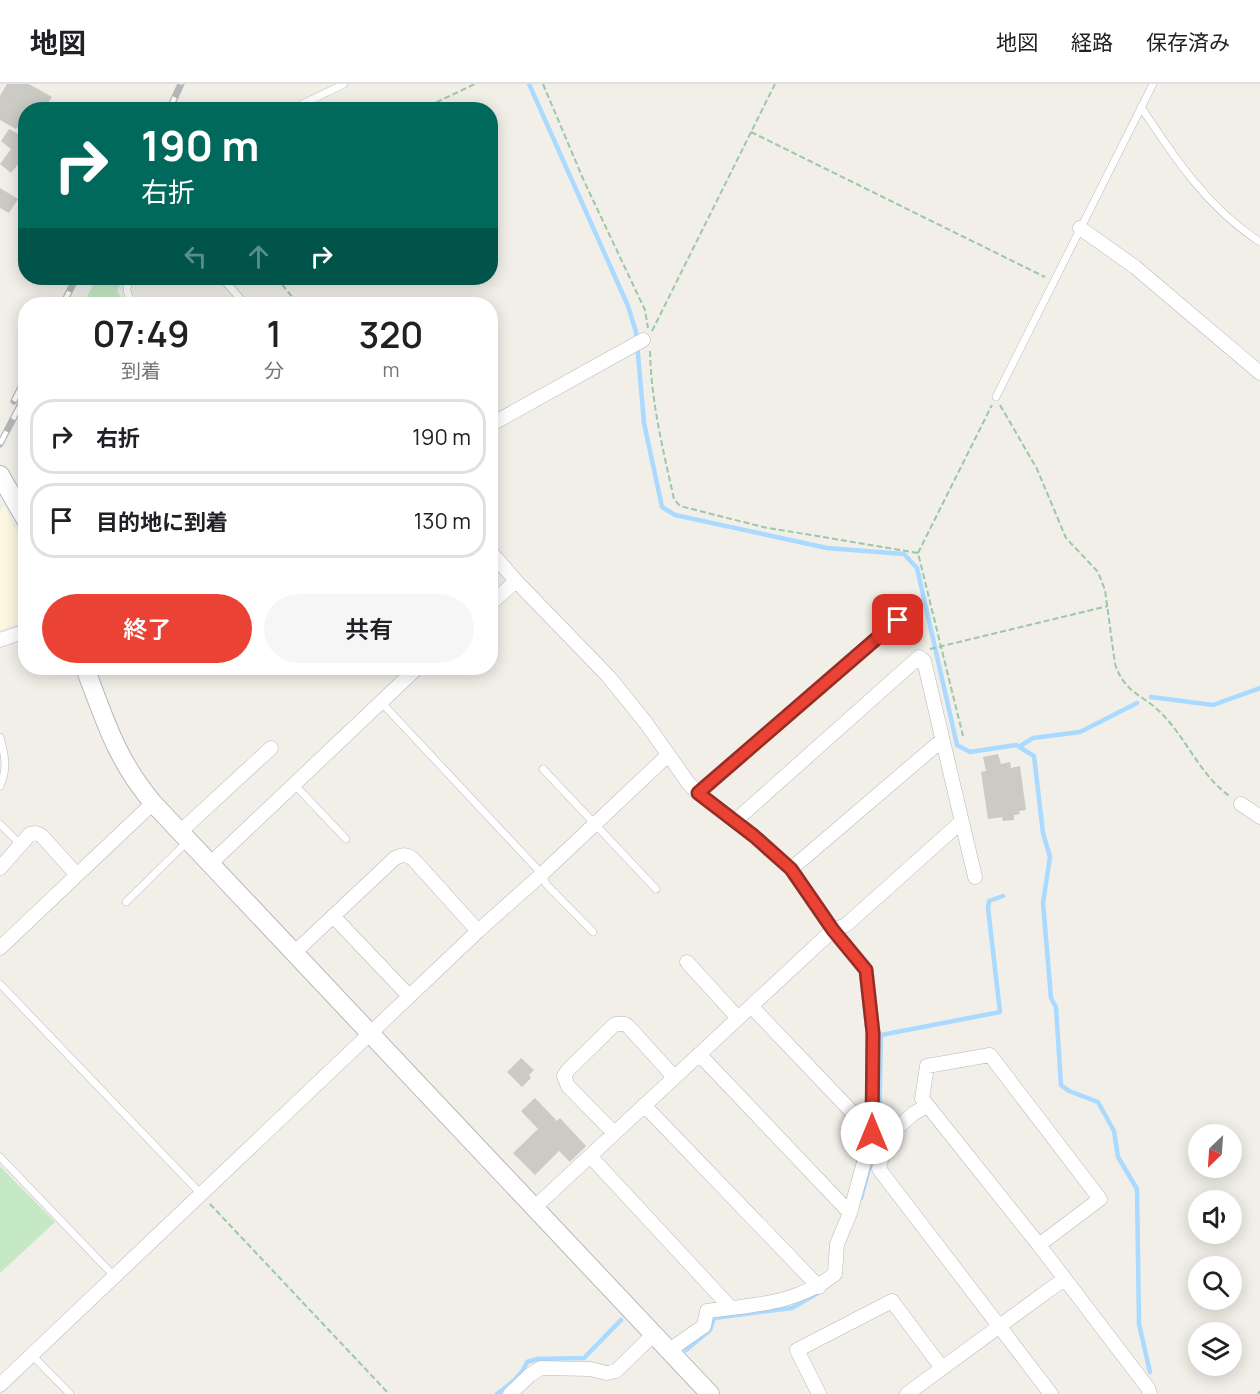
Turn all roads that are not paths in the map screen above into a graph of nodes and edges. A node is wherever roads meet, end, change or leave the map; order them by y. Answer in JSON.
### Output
{"nodes":[{"id":1,"x":344,"y":84,"type":"edge"},
{"id":2,"x":1153,"y":84,"type":"edge"},
{"id":3,"x":307,"y":102,"type":"edge"},
{"id":4,"x":1141,"y":107,"type":"junction"},
{"id":5,"x":1080,"y":228,"type":"junction"},
{"id":6,"x":1260,"y":242,"type":"edge"},
{"id":7,"x":228,"y":285,"type":"edge"},
{"id":8,"x":238,"y":297,"type":"edge"},
{"id":9,"x":641,"y":341,"type":"road end"},
{"id":10,"x":1260,"y":373,"type":"edge"},
{"id":11,"x":996,"y":397,"type":"road end"},
{"id":12,"x":498,"y":421,"type":"edge"},
{"id":13,"x":2,"y":483,"type":"edge"},
{"id":14,"x":18,"y":507,"type":"edge"},
{"id":15,"x":498,"y":560,"type":"edge"},
{"id":16,"x":516,"y":581,"type":"junction"},
{"id":17,"x":498,"y":596,"type":"edge"},
{"id":18,"x":900,"y":612,"type":"dead end"},
{"id":19,"x":18,"y":634,"type":"edge"},
{"id":20,"x":0,"y":640,"type":"edge"},
{"id":21,"x":88,"y":675,"type":"edge"},
{"id":22,"x":409,"y":675,"type":"edge"},
{"id":23,"x":380,"y":701,"type":"junction"},
{"id":24,"x":0,"y":737,"type":"edge"},
{"id":25,"x":942,"y":740,"type":"junction"},
{"id":26,"x":271,"y":748,"type":"dead end"},
{"id":27,"x":668,"y":755,"type":"junction"},
{"id":28,"x":543,"y":769,"type":"dead end"},
{"id":29,"x":293,"y":783,"type":"junction"},
{"id":30,"x":0,"y":786,"type":"edge"},
{"id":31,"x":698,"y":793,"type":"junction"},
{"id":32,"x":153,"y":803,"type":"junction"},
{"id":33,"x":1241,"y":804,"type":"road end"},
{"id":34,"x":1260,"y":817,"type":"edge"},
{"id":35,"x":735,"y":820,"type":"junction"},
{"id":36,"x":961,"y":822,"type":"junction"},
{"id":37,"x":594,"y":823,"type":"junction"},
{"id":38,"x":0,"y":824,"type":"edge"},
{"id":39,"x":184,"y":836,"type":"junction"},
{"id":40,"x":346,"y":839,"type":"dead end"},
{"id":41,"x":21,"y":844,"type":"junction"},
{"id":42,"x":210,"y":864,"type":"junction"},
{"id":43,"x":0,"y":868,"type":"edge"},
{"id":44,"x":791,"y":869,"type":"junction"},
{"id":45,"x":542,"y":874,"type":"junction"},
{"id":46,"x":77,"y":875,"type":"junction"},
{"id":47,"x":975,"y":877,"type":"dead end"},
{"id":48,"x":657,"y":889,"type":"dead end"},
{"id":49,"x":126,"y":902,"type":"dead end"},
{"id":50,"x":333,"y":916,"type":"junction"},
{"id":51,"x":833,"y":930,"type":"junction"},
{"id":52,"x":478,"y":931,"type":"junction"},
{"id":53,"x":593,"y":932,"type":"dead end"},
{"id":54,"x":0,"y":948,"type":"edge"},
{"id":55,"x":294,"y":953,"type":"junction"},
{"id":56,"x":687,"y":962,"type":"dead end"},
{"id":57,"x":0,"y":984,"type":"edge"},
{"id":58,"x":409,"y":996,"type":"junction"},
{"id":59,"x":751,"y":1006,"type":"junction"},
{"id":60,"x":738,"y":1018,"type":"junction"},
{"id":61,"x":369,"y":1034,"type":"junction"},
{"id":62,"x":699,"y":1054,"type":"junction"},
{"id":63,"x":674,"y":1077,"type":"junction"},
{"id":64,"x":644,"y":1106,"type":"junction"},
{"id":65,"x":928,"y":1106,"type":"junction"},
{"id":66,"x":614,"y":1133,"type":"junction"},
{"id":67,"x":872,"y":1133,"type":"junction"},
{"id":68,"x":590,"y":1156,"type":"junction"},
{"id":69,"x":0,"y":1157,"type":"edge"},
{"id":70,"x":202,"y":1195,"type":"junction"},
{"id":71,"x":534,"y":1208,"type":"junction"},
{"id":72,"x":850,"y":1213,"type":"junction"},
{"id":73,"x":1039,"y":1245,"type":"junction"},
{"id":74,"x":115,"y":1277,"type":"junction"},
{"id":75,"x":1064,"y":1279,"type":"junction"},
{"id":76,"x":819,"y":1287,"type":"junction"},
{"id":77,"x":731,"y":1308,"type":"junction"},
{"id":78,"x":999,"y":1325,"type":"junction"},
{"id":79,"x":654,"y":1334,"type":"junction"},
{"id":80,"x":668,"y":1351,"type":"junction"},
{"id":81,"x":32,"y":1355,"type":"junction"},
{"id":82,"x":942,"y":1368,"type":"junction"},
{"id":83,"x":0,"y":1385,"type":"edge"},
{"id":84,"x":70,"y":1394,"type":"edge"},
{"id":85,"x":510,"y":1394,"type":"edge"},
{"id":86,"x":710,"y":1394,"type":"edge"},
{"id":87,"x":819,"y":1394,"type":"edge"},
{"id":88,"x":907,"y":1394,"type":"edge"},
{"id":89,"x":1051,"y":1394,"type":"edge"},
{"id":90,"x":1150,"y":1394,"type":"edge"}],
"edges":[{"from":1,"to":3,"type":"lane"},
{"from":2,"to":4,"type":"lane"},
{"from":4,"to":5,"type":"lane"},
{"from":4,"to":6,"type":"lane"},
{"from":5,"to":10,"type":"street"},
{"from":5,"to":11,"type":"lane"},
{"from":7,"to":8,"type":"lane"},
{"from":9,"to":12,"type":"street"},
{"from":13,"to":14,"type":"street"},
{"from":15,"to":16,"type":"street"},
{"from":16,"to":17,"type":"street"},
{"from":16,"to":27,"type":"street"},
{"from":18,"to":31,"type":"street"},
{"from":19,"to":20,"type":"street"},
{"from":21,"to":32,"type":"street"},
{"from":22,"to":23,"type":"street"},
{"from":23,"to":29,"type":"street"},
{"from":23,"to":45,"type":"lane"},
{"from":24,"to":30,"type":"lane"},
{"from":25,"to":35,"type":"street"},
{"from":25,"to":36,"type":"street"},
{"from":25,"to":44,"type":"street"},
{"from":26,"to":39,"type":"street"},
{"from":27,"to":31,"type":"street"},
{"from":27,"to":37,"type":"street"},
{"from":28,"to":37,"type":"lane"},
{"from":29,"to":40,"type":"lane"},
{"from":29,"to":42,"type":"street"},
{"from":31,"to":35,"type":"street"},
{"from":32,"to":39,"type":"street"},
{"from":32,"to":46,"type":"street"},
{"from":33,"to":34,"type":"street"},
{"from":35,"to":44,"type":"street"},
{"from":36,"to":47,"type":"street"},
{"from":36,"to":51,"type":"street"},
{"from":37,"to":45,"type":"street"},
{"from":37,"to":48,"type":"lane"},
{"from":38,"to":41,"type":"lane"},
{"from":39,"to":42,"type":"street"},
{"from":39,"to":49,"type":"lane"},
{"from":41,"to":43,"type":"street"},
{"from":41,"to":46,"type":"street"},
{"from":42,"to":55,"type":"street"},
{"from":44,"to":51,"type":"street"},
{"from":45,"to":52,"type":"street"},
{"from":45,"to":53,"type":"lane"},
{"from":46,"to":54,"type":"street"},
{"from":50,"to":52,"type":"street"},
{"from":50,"to":55,"type":"street"},
{"from":50,"to":58,"type":"street"},
{"from":51,"to":59,"type":"street"},
{"from":51,"to":67,"type":"street"},
{"from":52,"to":58,"type":"street"},
{"from":55,"to":61,"type":"street"},
{"from":56,"to":60,"type":"street"},
{"from":57,"to":70,"type":"lane"},
{"from":58,"to":61,"type":"street"},
{"from":59,"to":60,"type":"street"},
{"from":59,"to":67,"type":"street"},
{"from":60,"to":62,"type":"street"},
{"from":61,"to":70,"type":"street"},
{"from":61,"to":71,"type":"street"},
{"from":62,"to":63,"type":"street"},
{"from":62,"to":72,"type":"street"},
{"from":63,"to":64,"type":"street"},
{"from":63,"to":66,"type":"street"},
{"from":64,"to":66,"type":"street"},
{"from":64,"to":76,"type":"street"},
{"from":65,"to":73,"type":"street"},
{"from":65,"to":73,"type":"street"},
{"from":65,"to":78,"type":"street"},
{"from":66,"to":68,"type":"street"},
{"from":67,"to":72,"type":"street"},
{"from":68,"to":71,"type":"street"},
{"from":68,"to":77,"type":"street"},
{"from":69,"to":74,"type":"lane"},
{"from":70,"to":74,"type":"street"},
{"from":71,"to":79,"type":"street"},
{"from":72,"to":76,"type":"street"},
{"from":73,"to":75,"type":"street"},
{"from":74,"to":81,"type":"street"},
{"from":75,"to":78,"type":"street"},
{"from":75,"to":90,"type":"street"},
{"from":76,"to":77,"type":"street"},
{"from":77,"to":80,"type":"street"},
{"from":78,"to":82,"type":"street"},
{"from":78,"to":89,"type":"street"},
{"from":79,"to":80,"type":"street"},
{"from":79,"to":85,"type":"street"},
{"from":80,"to":86,"type":"street"},
{"from":81,"to":83,"type":"street"},
{"from":81,"to":84,"type":"lane"},
{"from":82,"to":87,"type":"street"},
{"from":82,"to":88,"type":"street"}]}
